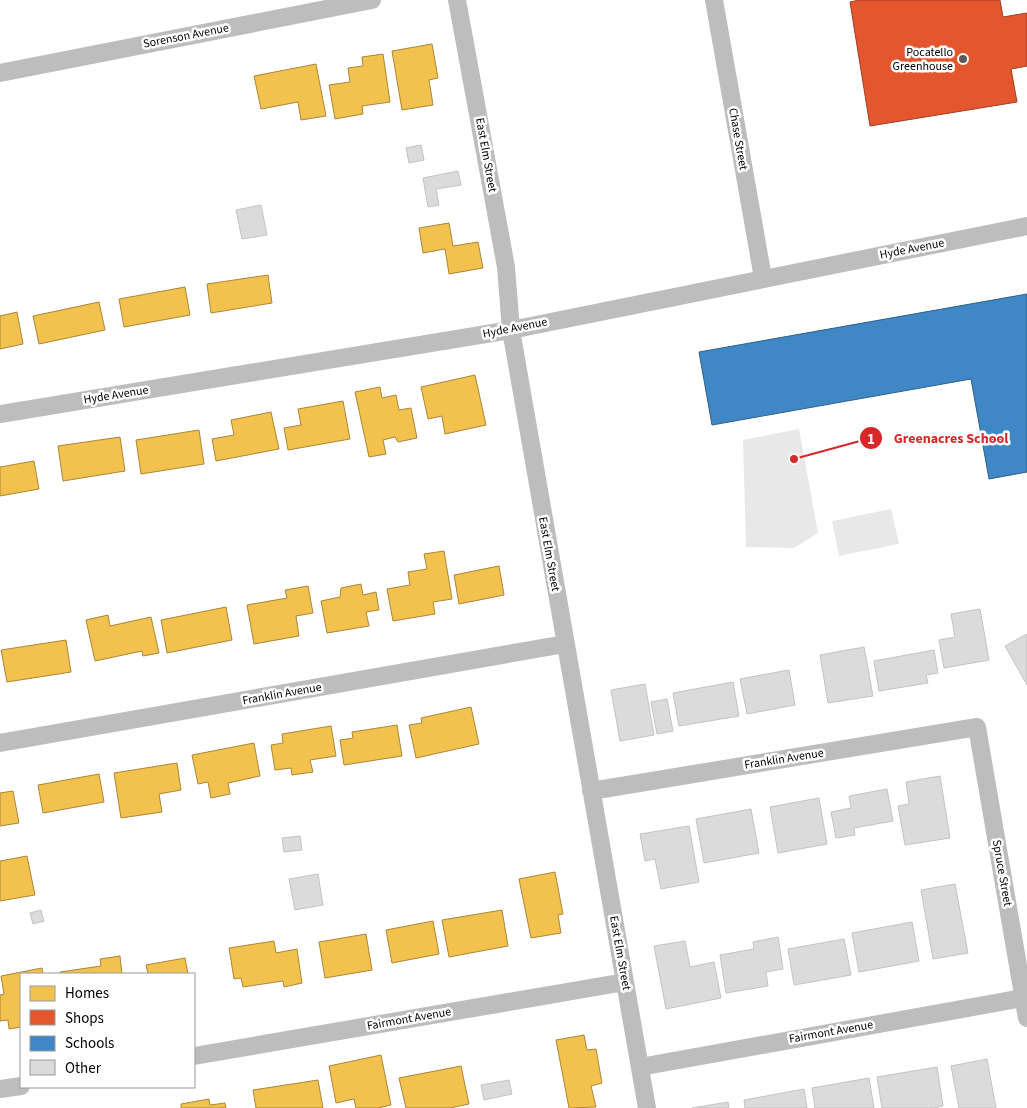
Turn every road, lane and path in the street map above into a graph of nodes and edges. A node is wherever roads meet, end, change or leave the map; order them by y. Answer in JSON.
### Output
{"nodes":[{"id":1,"x":372,"y":0,"type":"edge"},
{"id":2,"x":457,"y":0,"type":"edge"},
{"id":3,"x":714,"y":0,"type":"edge"},
{"id":4,"x":0,"y":73,"type":"edge"},
{"id":5,"x":1027,"y":226,"type":"edge"},
{"id":6,"x":763,"y":278,"type":"junction"},
{"id":7,"x":510,"y":330,"type":"junction"},
{"id":8,"x":0,"y":414,"type":"edge"},
{"id":9,"x":565,"y":644,"type":"junction"},
{"id":10,"x":977,"y":727,"type":"joint"},
{"id":11,"x":0,"y":743,"type":"edge"},
{"id":12,"x":591,"y":791,"type":"junction"},
{"id":13,"x":625,"y":982,"type":"junction"},
{"id":14,"x":1023,"y":998,"type":"junction"},
{"id":15,"x":1027,"y":1018,"type":"edge"},
{"id":16,"x":195,"y":1056,"type":"edge"},
{"id":17,"x":640,"y":1067,"type":"junction"},
{"id":18,"x":20,"y":1086,"type":"edge"},
{"id":19,"x":0,"y":1089,"type":"edge"},
{"id":20,"x":646,"y":1108,"type":"edge"}],
"edges":[{"from":1,"to":4,"type":"street","name":"Sorenson Avenue"},
{"from":2,"to":7,"type":"street","name":"East Elm Street"},
{"from":3,"to":6,"type":"street","name":"Chase Street"},
{"from":5,"to":6,"type":"street","name":"Hyde Avenue"},
{"from":6,"to":7,"type":"street","name":"Hyde Avenue"},
{"from":7,"to":8,"type":"street","name":"Hyde Avenue"},
{"from":7,"to":9,"type":"street","name":"East Elm Street"},
{"from":9,"to":11,"type":"street","name":"Franklin Avenue"},
{"from":9,"to":12,"type":"street","name":"East Elm Street"},
{"from":10,"to":12,"type":"street","name":"Franklin Avenue"},
{"from":10,"to":14,"type":"street","name":"Spruce Street"},
{"from":12,"to":13,"type":"street","name":"East Elm Street"},
{"from":13,"to":16,"type":"street","name":"Fairmont Avenue"},
{"from":13,"to":17,"type":"street","name":"East Elm Street"},
{"from":14,"to":15,"type":"street","name":"Spruce Street"},
{"from":14,"to":17,"type":"street","name":"Fairmont Avenue"},
{"from":17,"to":20,"type":"street","name":"East Elm Street"},
{"from":18,"to":19,"type":"street"}]}
